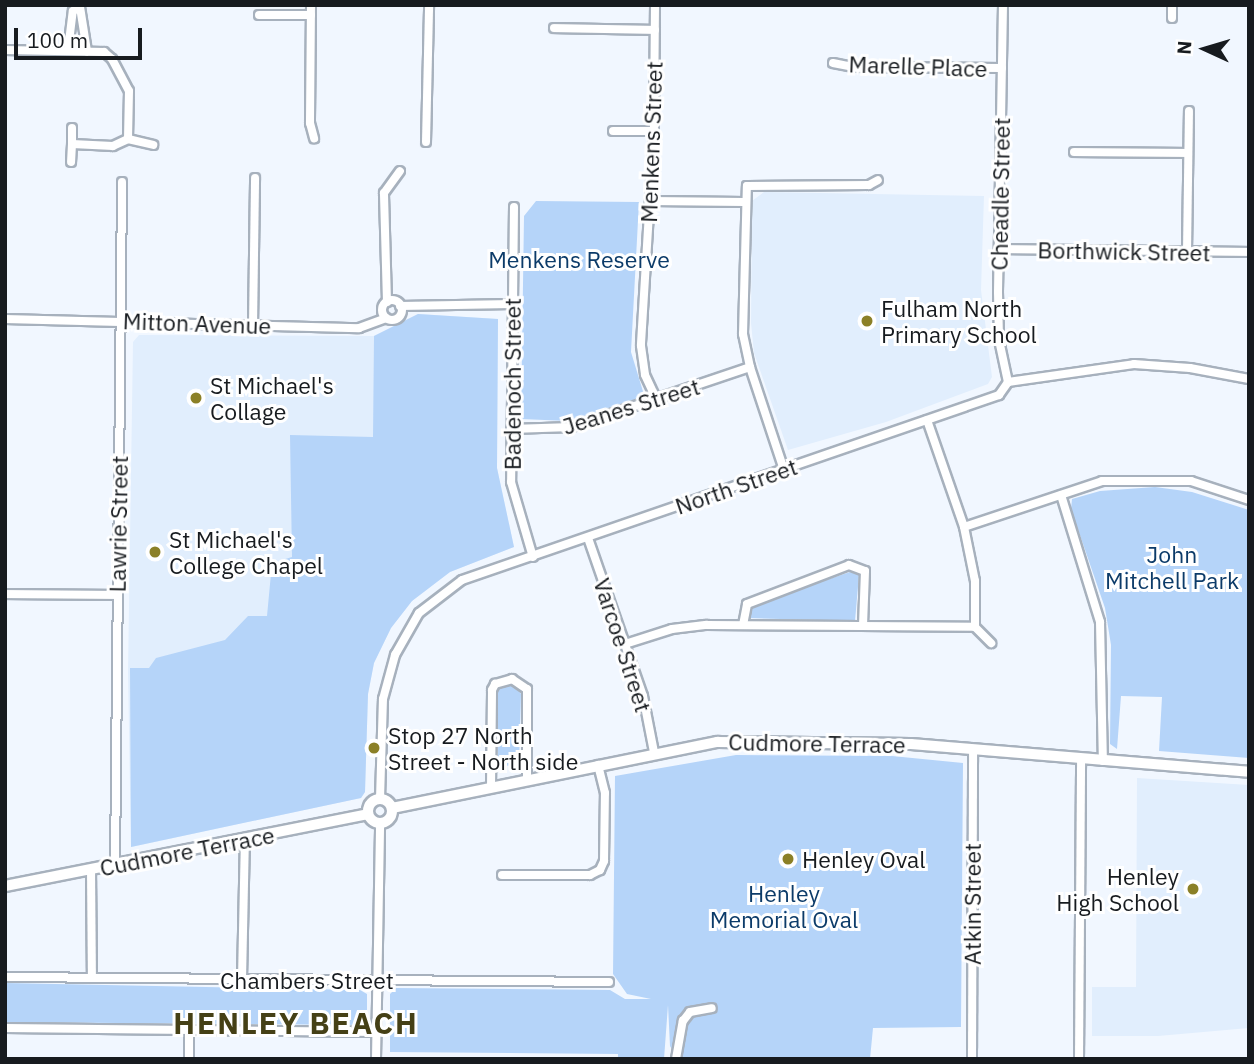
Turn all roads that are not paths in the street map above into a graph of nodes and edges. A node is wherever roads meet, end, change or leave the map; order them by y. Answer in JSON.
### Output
{"nodes":[{"id":1,"x":311,"y":5,"type":"edge"},
{"id":2,"x":429,"y":5,"type":"edge"},
{"id":3,"x":655,"y":5,"type":"edge"},
{"id":4,"x":1003,"y":5,"type":"edge"},
{"id":5,"x":1172,"y":5,"type":"edge"},
{"id":6,"x":259,"y":15,"type":"dead end"},
{"id":7,"x":311,"y":16,"type":"junction"},
{"id":8,"x":1172,"y":18,"type":"dead end"},
{"id":9,"x":554,"y":28,"type":"dead end"},
{"id":10,"x":655,"y":30,"type":"junction"},
{"id":11,"x":5,"y":50,"type":"edge"},
{"id":12,"x":68,"y":50,"type":"junction"},
{"id":13,"x":86,"y":51,"type":"junction"},
{"id":14,"x":833,"y":63,"type":"dead end"},
{"id":15,"x":1002,"y":68,"type":"junction"},
{"id":16,"x":1189,"y":111,"type":"dead end"},
{"id":17,"x":72,"y":128,"type":"dead end"},
{"id":18,"x":612,"y":131,"type":"dead end"},
{"id":19,"x":654,"y":131,"type":"junction"},
{"id":20,"x":314,"y":138,"type":"dead end"},
{"id":21,"x":128,"y":139,"type":"junction"},
{"id":22,"x":426,"y":142,"type":"dead end"},
{"id":23,"x":72,"y":144,"type":"junction"},
{"id":24,"x":153,"y":145,"type":"dead end"},
{"id":25,"x":1074,"y":152,"type":"dead end"},
{"id":26,"x":1188,"y":153,"type":"junction"},
{"id":27,"x":71,"y":162,"type":"dead end"},
{"id":28,"x":400,"y":171,"type":"dead end"},
{"id":29,"x":255,"y":178,"type":"dead end"},
{"id":30,"x":878,"y":180,"type":"dead end"},
{"id":31,"x":122,"y":182,"type":"dead end"},
{"id":32,"x":651,"y":201,"type":"junction"},
{"id":33,"x":744,"y":202,"type":"junction"},
{"id":34,"x":514,"y":207,"type":"dead end"},
{"id":35,"x":1000,"y":250,"type":"junction"},
{"id":36,"x":1187,"y":252,"type":"junction"},
{"id":37,"x":1249,"y":253,"type":"edge"},
{"id":38,"x":387,"y":302,"type":"junction"},
{"id":39,"x":512,"y":304,"type":"junction"},
{"id":40,"x":400,"y":306,"type":"junction"},
{"id":41,"x":386,"y":318,"type":"junction"},
{"id":42,"x":5,"y":319,"type":"edge"},
{"id":43,"x":120,"y":323,"type":"junction"},
{"id":44,"x":253,"y":326,"type":"junction"},
{"id":45,"x":750,"y":367,"type":"junction"},
{"id":46,"x":1249,"y":379,"type":"edge"},
{"id":47,"x":1009,"y":382,"type":"junction"},
{"id":48,"x":657,"y":401,"type":"junction"},
{"id":49,"x":927,"y":421,"type":"junction"},
{"id":50,"x":511,"y":429,"type":"junction"},
{"id":51,"x":784,"y":470,"type":"junction"},
{"id":52,"x":1061,"y":495,"type":"junction"},
{"id":53,"x":1249,"y":500,"type":"edge"},
{"id":54,"x":964,"y":527,"type":"junction"},
{"id":55,"x":588,"y":538,"type":"junction"},
{"id":56,"x":533,"y":557,"type":"junction"},
{"id":57,"x":5,"y":594,"type":"edge"},
{"id":58,"x":117,"y":595,"type":"junction"},
{"id":59,"x":743,"y":625,"type":"junction"},
{"id":60,"x":863,"y":626,"type":"junction"},
{"id":61,"x":975,"y":627,"type":"junction"},
{"id":62,"x":991,"y":643,"type":"dead end"},
{"id":63,"x":625,"y":644,"type":"junction"},
{"id":64,"x":973,"y":750,"type":"junction"},
{"id":65,"x":654,"y":752,"type":"junction"},
{"id":66,"x":1081,"y":759,"type":"junction"},
{"id":67,"x":1103,"y":761,"type":"junction"},
{"id":68,"x":598,"y":765,"type":"junction"},
{"id":69,"x":1249,"y":772,"type":"edge"},
{"id":70,"x":527,"y":781,"type":"junction"},
{"id":71,"x":491,"y":788,"type":"junction"},
{"id":72,"x":380,"y":799,"type":"junction"},
{"id":73,"x":392,"y":808,"type":"junction"},
{"id":74,"x":368,"y":814,"type":"junction"},
{"id":75,"x":380,"y":823,"type":"junction"},
{"id":76,"x":245,"y":839,"type":"junction"},
{"id":77,"x":115,"y":866,"type":"junction"},
{"id":78,"x":91,"y":870,"type":"junction"},
{"id":79,"x":502,"y":876,"type":"dead end"},
{"id":80,"x":5,"y":886,"type":"edge"},
{"id":81,"x":5,"y":977,"type":"edge"},
{"id":82,"x":92,"y":978,"type":"junction"},
{"id":83,"x":242,"y":979,"type":"junction"},
{"id":84,"x":378,"y":981,"type":"junction"},
{"id":85,"x":609,"y":982,"type":"dead end"},
{"id":86,"x":712,"y":1008,"type":"dead end"},
{"id":87,"x":5,"y":1028,"type":"edge"},
{"id":88,"x":189,"y":1030,"type":"junction"},
{"id":89,"x":377,"y":1032,"type":"junction"},
{"id":90,"x":189,"y":1059,"type":"edge"},
{"id":91,"x":376,"y":1059,"type":"edge"},
{"id":92,"x":677,"y":1059,"type":"edge"},
{"id":93,"x":972,"y":1059,"type":"edge"},
{"id":94,"x":1079,"y":1059,"type":"edge"}],
"edges":[{"from":1,"to":7,"type":"street"},
{"from":2,"to":22,"type":"street"},
{"from":3,"to":10,"type":"street","name":"Menkens Street"},
{"from":4,"to":15,"type":"street","name":"Cheadle Street"},
{"from":5,"to":8,"type":"street"},
{"from":6,"to":7,"type":"street"},
{"from":7,"to":20,"type":"street"},
{"from":9,"to":10,"type":"street"},
{"from":10,"to":19,"type":"street","name":"Menkens Street"},
{"from":11,"to":12,"type":"street"},
{"from":12,"to":13,"type":"street"},
{"from":12,"to":13,"type":"street"},
{"from":13,"to":21,"type":"street"},
{"from":14,"to":15,"type":"street","name":"Marelle Place"},
{"from":15,"to":35,"type":"street","name":"Cheadle Street"},
{"from":16,"to":26,"type":"street"},
{"from":17,"to":23,"type":"street"},
{"from":18,"to":19,"type":"street"},
{"from":19,"to":32,"type":"street","name":"Menkens Street"},
{"from":21,"to":23,"type":"street"},
{"from":21,"to":24,"type":"street"},
{"from":23,"to":27,"type":"street"},
{"from":25,"to":26,"type":"street"},
{"from":26,"to":36,"type":"street"},
{"from":28,"to":38,"type":"street"},
{"from":29,"to":44,"type":"street"},
{"from":30,"to":33,"type":"street"},
{"from":31,"to":43,"type":"street","name":"Lawrie Street"},
{"from":32,"to":33,"type":"street"},
{"from":32,"to":48,"type":"street","name":"Menkens Street"},
{"from":33,"to":45,"type":"street"},
{"from":34,"to":39,"type":"street","name":"Badenoch Street"},
{"from":35,"to":36,"type":"street","name":"Borthwick Street"},
{"from":35,"to":47,"type":"street","name":"Cheadle Street"},
{"from":36,"to":37,"type":"street","name":"Borthwick Street"},
{"from":38,"to":40,"type":"street"},
{"from":38,"to":41,"type":"street"},
{"from":39,"to":40,"type":"street"},
{"from":39,"to":50,"type":"street","name":"Badenoch Street"},
{"from":40,"to":41,"type":"street"},
{"from":41,"to":44,"type":"street","name":"Mitton Avenue"},
{"from":42,"to":43,"type":"street","name":"Mitton Avenue"},
{"from":43,"to":44,"type":"street","name":"Mitton Avenue"},
{"from":43,"to":58,"type":"street","name":"Lawrie Street"},
{"from":45,"to":48,"type":"street","name":"Jeanes Street"},
{"from":45,"to":51,"type":"street"},
{"from":46,"to":47,"type":"street","name":"North Street"},
{"from":47,"to":49,"type":"street","name":"North Street"},
{"from":48,"to":50,"type":"street","name":"Jeanes Street"},
{"from":49,"to":51,"type":"street","name":"North Street"},
{"from":49,"to":54,"type":"street"},
{"from":50,"to":56,"type":"street","name":"Badenoch Street"},
{"from":51,"to":55,"type":"street","name":"North Street"},
{"from":52,"to":53,"type":"street"},
{"from":52,"to":54,"type":"street"},
{"from":52,"to":67,"type":"street"},
{"from":54,"to":61,"type":"street"},
{"from":55,"to":56,"type":"street","name":"North Street"},
{"from":55,"to":63,"type":"street","name":"Varcoe Street"},
{"from":56,"to":72,"type":"street","name":"North Street"},
{"from":57,"to":58,"type":"street"},
{"from":58,"to":77,"type":"street","name":"Lawrie Street"},
{"from":59,"to":60,"type":"street"},
{"from":59,"to":60,"type":"street"},
{"from":59,"to":63,"type":"street"},
{"from":60,"to":61,"type":"street"},
{"from":61,"to":62,"type":"street"},
{"from":63,"to":65,"type":"street","name":"Varcoe Street"},
{"from":64,"to":65,"type":"street","name":"Cudmore Terrace"},
{"from":64,"to":66,"type":"street","name":"Cudmore Terrace"},
{"from":64,"to":93,"type":"street","name":"Atkin Street"},
{"from":65,"to":68,"type":"street","name":"Cudmore Terrace"},
{"from":66,"to":67,"type":"street","name":"Cudmore Terrace"},
{"from":66,"to":94,"type":"street"},
{"from":67,"to":69,"type":"street","name":"Cudmore Terrace"},
{"from":68,"to":70,"type":"street","name":"Cudmore Terrace"},
{"from":68,"to":79,"type":"street"},
{"from":70,"to":71,"type":"street","name":"Cudmore Terrace"},
{"from":70,"to":71,"type":"street"},
{"from":71,"to":73,"type":"street","name":"Cudmore Terrace"},
{"from":72,"to":73,"type":"street"},
{"from":72,"to":74,"type":"street"},
{"from":73,"to":75,"type":"street"},
{"from":74,"to":75,"type":"street"},
{"from":74,"to":76,"type":"street","name":"Cudmore Terrace"},
{"from":75,"to":84,"type":"street"},
{"from":76,"to":77,"type":"street","name":"Cudmore Terrace"},
{"from":76,"to":83,"type":"street"},
{"from":77,"to":78,"type":"street","name":"Cudmore Terrace"},
{"from":78,"to":80,"type":"street","name":"Cudmore Terrace"},
{"from":78,"to":82,"type":"street"},
{"from":81,"to":82,"type":"street","name":"Chambers Street"},
{"from":82,"to":83,"type":"street","name":"Chambers Street"},
{"from":83,"to":84,"type":"street","name":"Chambers Street"},
{"from":84,"to":85,"type":"street","name":"Chambers Street"},
{"from":84,"to":89,"type":"street"},
{"from":86,"to":92,"type":"street"},
{"from":87,"to":88,"type":"street"},
{"from":88,"to":89,"type":"street"},
{"from":88,"to":90,"type":"street"},
{"from":89,"to":91,"type":"street"}]}
